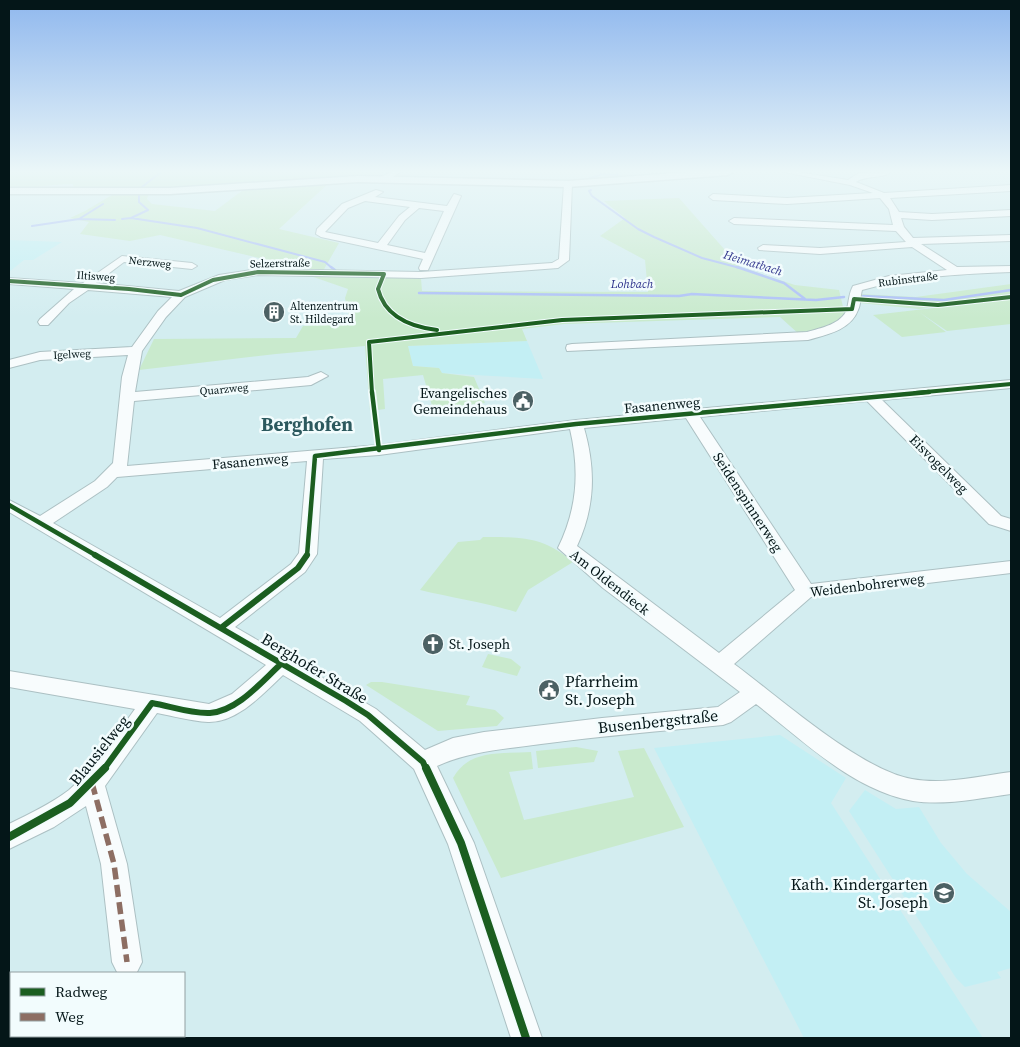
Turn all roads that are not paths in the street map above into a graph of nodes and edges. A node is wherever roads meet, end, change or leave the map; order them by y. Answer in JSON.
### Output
{"nodes":[{"id":1,"x":331,"y":221,"type":"edge"},
{"id":2,"x":400,"y":221,"type":"edge"},
{"id":3,"x":445,"y":221,"type":"edge"},
{"id":4,"x":566,"y":221,"type":"edge"},
{"id":5,"x":740,"y":221,"type":"edge"},
{"id":6,"x":898,"y":221,"type":"edge"},
{"id":7,"x":899,"y":228,"type":"junction"},
{"id":8,"x":1011,"y":238,"type":"edge"},
{"id":9,"x":914,"y":243,"type":"junction"},
{"id":10,"x":380,"y":247,"type":"junction"},
{"id":11,"x":762,"y":248,"type":"dead end"},
{"id":12,"x":428,"y":258,"type":"junction"},
{"id":13,"x":192,"y":266,"type":"dead end"},
{"id":14,"x":1011,"y":268,"type":"edge"},
{"id":15,"x":956,"y":270,"type":"junction"},
{"id":16,"x":421,"y":275,"type":"junction"},
{"id":17,"x":9,"y":281,"type":"edge"},
{"id":18,"x":86,"y":285,"type":"junction"},
{"id":19,"x":181,"y":295,"type":"junction"},
{"id":20,"x":44,"y":322,"type":"dead end"},
{"id":21,"x":572,"y":348,"type":"dead end"},
{"id":22,"x":136,"y":351,"type":"junction"},
{"id":23,"x":9,"y":364,"type":"edge"},
{"id":24,"x":321,"y":376,"type":"dead end"},
{"id":25,"x":1011,"y":384,"type":"edge"},
{"id":26,"x":870,"y":396,"type":"junction"},
{"id":27,"x":127,"y":397,"type":"junction"},
{"id":28,"x":691,"y":414,"type":"junction"},
{"id":29,"x":576,"y":424,"type":"junction"},
{"id":30,"x":314,"y":456,"type":"junction"},
{"id":31,"x":116,"y":472,"type":"junction"},
{"id":32,"x":9,"y":505,"type":"edge"},
{"id":33,"x":40,"y":523,"type":"junction"},
{"id":34,"x":1011,"y":524,"type":"edge"},
{"id":35,"x":1011,"y":567,"type":"edge"},
{"id":36,"x":806,"y":591,"type":"junction"},
{"id":37,"x":222,"y":627,"type":"junction"},
{"id":38,"x":282,"y":663,"type":"junction"},
{"id":39,"x":719,"y":665,"type":"junction"},
{"id":40,"x":9,"y":679,"type":"edge"},
{"id":41,"x":756,"y":692,"type":"junction"},
{"id":42,"x":152,"y":703,"type":"junction"},
{"id":43,"x":423,"y":762,"type":"junction"},
{"id":44,"x":92,"y":783,"type":"junction"},
{"id":45,"x":1011,"y":783,"type":"edge"},
{"id":46,"x":9,"y":837,"type":"edge"},
{"id":47,"x":127,"y":962,"type":"dead end"},
{"id":48,"x":526,"y":1038,"type":"edge"}],
"edges":[{"from":1,"to":10,"type":"street"},
{"from":2,"to":10,"type":"street"},
{"from":3,"to":12,"type":"street"},
{"from":4,"to":16,"type":"street","name":"Selzerstraße"},
{"from":5,"to":7,"type":"street"},
{"from":6,"to":7,"type":"street"},
{"from":7,"to":9,"type":"street","name":"Rubinstraße"},
{"from":8,"to":9,"type":"street"},
{"from":9,"to":11,"type":"street"},
{"from":9,"to":15,"type":"street","name":"Rubinstraße"},
{"from":10,"to":12,"type":"street"},
{"from":12,"to":16,"type":"street"},
{"from":13,"to":18,"type":"street","name":"Nerzweg"},
{"from":14,"to":15,"type":"street"},
{"from":15,"to":21,"type":"street","name":"Rubinstraße"},
{"from":16,"to":19,"type":"street","name":"Selzerstraße"},
{"from":17,"to":18,"type":"street","name":"Iltisweg"},
{"from":18,"to":19,"type":"street","name":"Iltisweg"},
{"from":18,"to":20,"type":"street","name":"Iltisweg"},
{"from":19,"to":22,"type":"street","name":"Selzerstraße"},
{"from":22,"to":23,"type":"street","name":"Igelweg"},
{"from":22,"to":27,"type":"street","name":"Selzerstraße"},
{"from":24,"to":27,"type":"street","name":"Quarzweg"},
{"from":25,"to":26,"type":"street","name":"Fasanenweg"},
{"from":26,"to":28,"type":"street","name":"Fasanenweg"},
{"from":26,"to":34,"type":"street","name":"Eisvogelweg"},
{"from":27,"to":31,"type":"street","name":"Selzerstraße"},
{"from":28,"to":29,"type":"street","name":"Fasanenweg"},
{"from":28,"to":36,"type":"street","name":"Seidenspinnerweg"},
{"from":29,"to":30,"type":"street","name":"Fasanenweg"},
{"from":29,"to":39,"type":"street","name":"Am Oldendieck"},
{"from":30,"to":31,"type":"street","name":"Fasanenweg"},
{"from":30,"to":37,"type":"street"},
{"from":31,"to":33,"type":"street"},
{"from":32,"to":33,"type":"street","name":"Berghofer Straße"},
{"from":33,"to":37,"type":"street","name":"Berghofer Straße"},
{"from":35,"to":36,"type":"street","name":"Weidenbohrerweg"},
{"from":36,"to":39,"type":"street","name":"Weidenbohrerweg"},
{"from":37,"to":38,"type":"street","name":"Berghofer Straße"},
{"from":38,"to":42,"type":"street"},
{"from":38,"to":43,"type":"street","name":"Berghofer Straße"},
{"from":39,"to":41,"type":"street","name":"Am Oldendieck"},
{"from":40,"to":42,"type":"street"},
{"from":41,"to":43,"type":"street","name":"Busenbergstraße"},
{"from":41,"to":45,"type":"street"},
{"from":42,"to":44,"type":"street","name":"Blausielweg"},
{"from":43,"to":48,"type":"street","name":"Berghofer Straße"},
{"from":44,"to":46,"type":"street","name":"Blausielweg"},
{"from":44,"to":47,"type":"street","name":"Blausielweg"}]}
